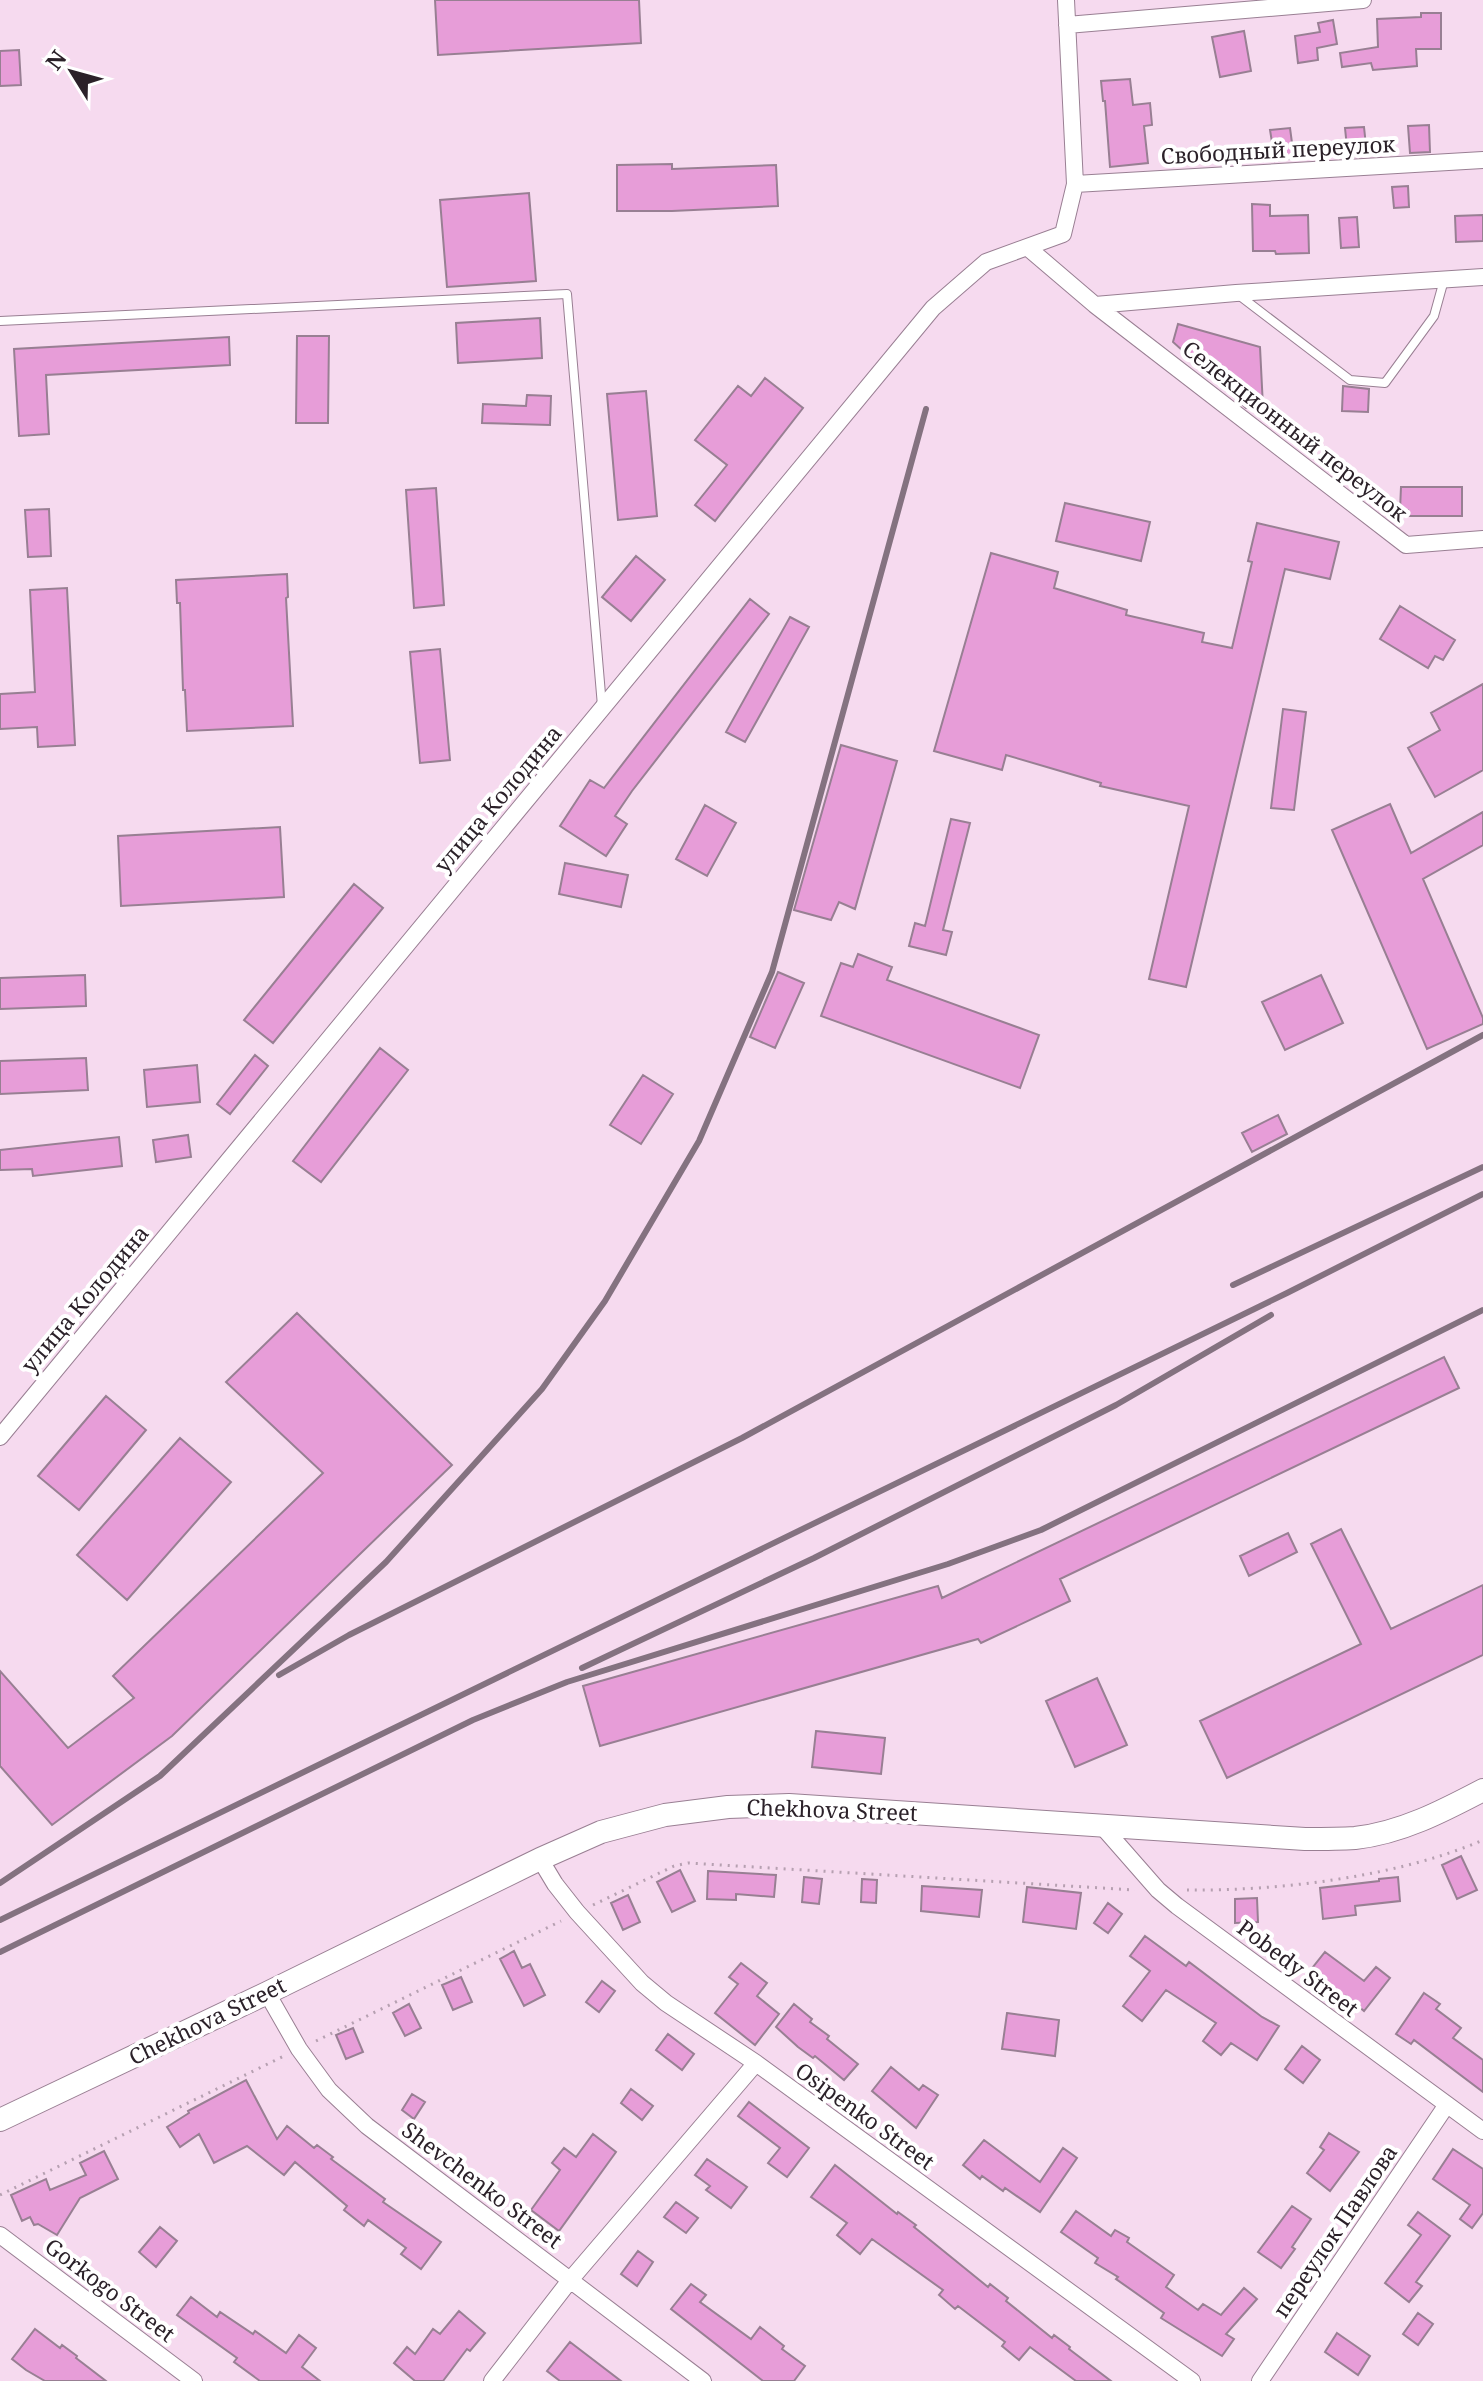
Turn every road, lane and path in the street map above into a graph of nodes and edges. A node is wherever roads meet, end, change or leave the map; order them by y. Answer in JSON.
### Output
{"nodes":[{"id":1,"x":1066,"y":0,"type":"edge"},
{"id":2,"x":1363,"y":0,"type":"edge"},
{"id":3,"x":1067,"y":25,"type":"junction"},
{"id":4,"x":1483,"y":160,"type":"edge"},
{"id":5,"x":1075,"y":184,"type":"junction"},
{"id":6,"x":1027,"y":247,"type":"junction"},
{"id":7,"x":1483,"y":277,"type":"edge"},
{"id":8,"x":1444,"y":280,"type":"junction"},
{"id":9,"x":1236,"y":293,"type":"junction"},
{"id":10,"x":1095,"y":305,"type":"junction"},
{"id":11,"x":0,"y":321,"type":"edge"},
{"id":12,"x":1483,"y":539,"type":"edge"},
{"id":13,"x":603,"y":707,"type":"junction"},
{"id":14,"x":0,"y":1437,"type":"edge"},
{"id":15,"x":1483,"y":1790,"type":"edge"},
{"id":16,"x":1101,"y":1825,"type":"junction"},
{"id":17,"x":1483,"y":1840,"type":"edge"},
{"id":18,"x":540,"y":1859,"type":"junction"},
{"id":19,"x":1158,"y":1890,"type":"junction"},
{"id":20,"x":577,"y":1912,"type":"junction"},
{"id":21,"x":267,"y":1993,"type":"junction"},
{"id":22,"x":299,"y":2049,"type":"junction"},
{"id":23,"x":756,"y":2063,"type":"junction"},
{"id":24,"x":1446,"y":2106,"type":"junction"},
{"id":25,"x":0,"y":2120,"type":"edge"},
{"id":26,"x":1483,"y":2131,"type":"edge"},
{"id":27,"x":0,"y":2195,"type":"edge"},
{"id":28,"x":0,"y":2235,"type":"edge"},
{"id":29,"x":571,"y":2279,"type":"junction"},
{"id":30,"x":194,"y":2381,"type":"edge"},
{"id":31,"x":492,"y":2381,"type":"edge"},
{"id":32,"x":703,"y":2381,"type":"edge"},
{"id":33,"x":1192,"y":2381,"type":"edge"},
{"id":34,"x":1260,"y":2381,"type":"edge"}],
"edges":[{"from":1,"to":3,"type":"street"},
{"from":2,"to":3,"type":"street"},
{"from":3,"to":5,"type":"street"},
{"from":4,"to":5,"type":"street","name":"Свободный переулок"},
{"from":5,"to":6,"type":"street","name":"улица Колодина"},
{"from":6,"to":10,"type":"street","name":"Селекционный переулок"},
{"from":6,"to":13,"type":"street","name":"улица Колодина"},
{"from":7,"to":8,"type":"street"},
{"from":8,"to":9,"type":"street"},
{"from":8,"to":9,"type":"lane"},
{"from":9,"to":10,"type":"street"},
{"from":10,"to":12,"type":"street","name":"Селекционный переулок"},
{"from":11,"to":13,"type":"lane"},
{"from":13,"to":14,"type":"street","name":"улица Колодина"},
{"from":15,"to":16,"type":"main road","name":"Chekhova Street"},
{"from":16,"to":18,"type":"main road","name":"Chekhova Street"},
{"from":16,"to":19,"type":"street","name":"Pobedy Street"},
{"from":17,"to":19,"type":"path"},
{"from":18,"to":20,"type":"street","name":"Osipenko Street"},
{"from":18,"to":21,"type":"main road","name":"Chekhova Street"},
{"from":19,"to":20,"type":"path"},
{"from":19,"to":24,"type":"street","name":"Pobedy Street"},
{"from":20,"to":22,"type":"path"},
{"from":20,"to":23,"type":"street","name":"Osipenko Street"},
{"from":21,"to":22,"type":"street","name":"Shevchenko Street"},
{"from":21,"to":25,"type":"main road","name":"Chekhova Street"},
{"from":22,"to":27,"type":"path"},
{"from":22,"to":29,"type":"street","name":"Shevchenko Street"},
{"from":23,"to":29,"type":"street"},
{"from":23,"to":33,"type":"street","name":"Osipenko Street"},
{"from":24,"to":26,"type":"street","name":"Pobedy Street"},
{"from":24,"to":34,"type":"street","name":"переулок Павлова"},
{"from":28,"to":30,"type":"street","name":"Gorkogo Street"},
{"from":29,"to":31,"type":"street"},
{"from":29,"to":32,"type":"street","name":"Shevchenko Street"}]}
